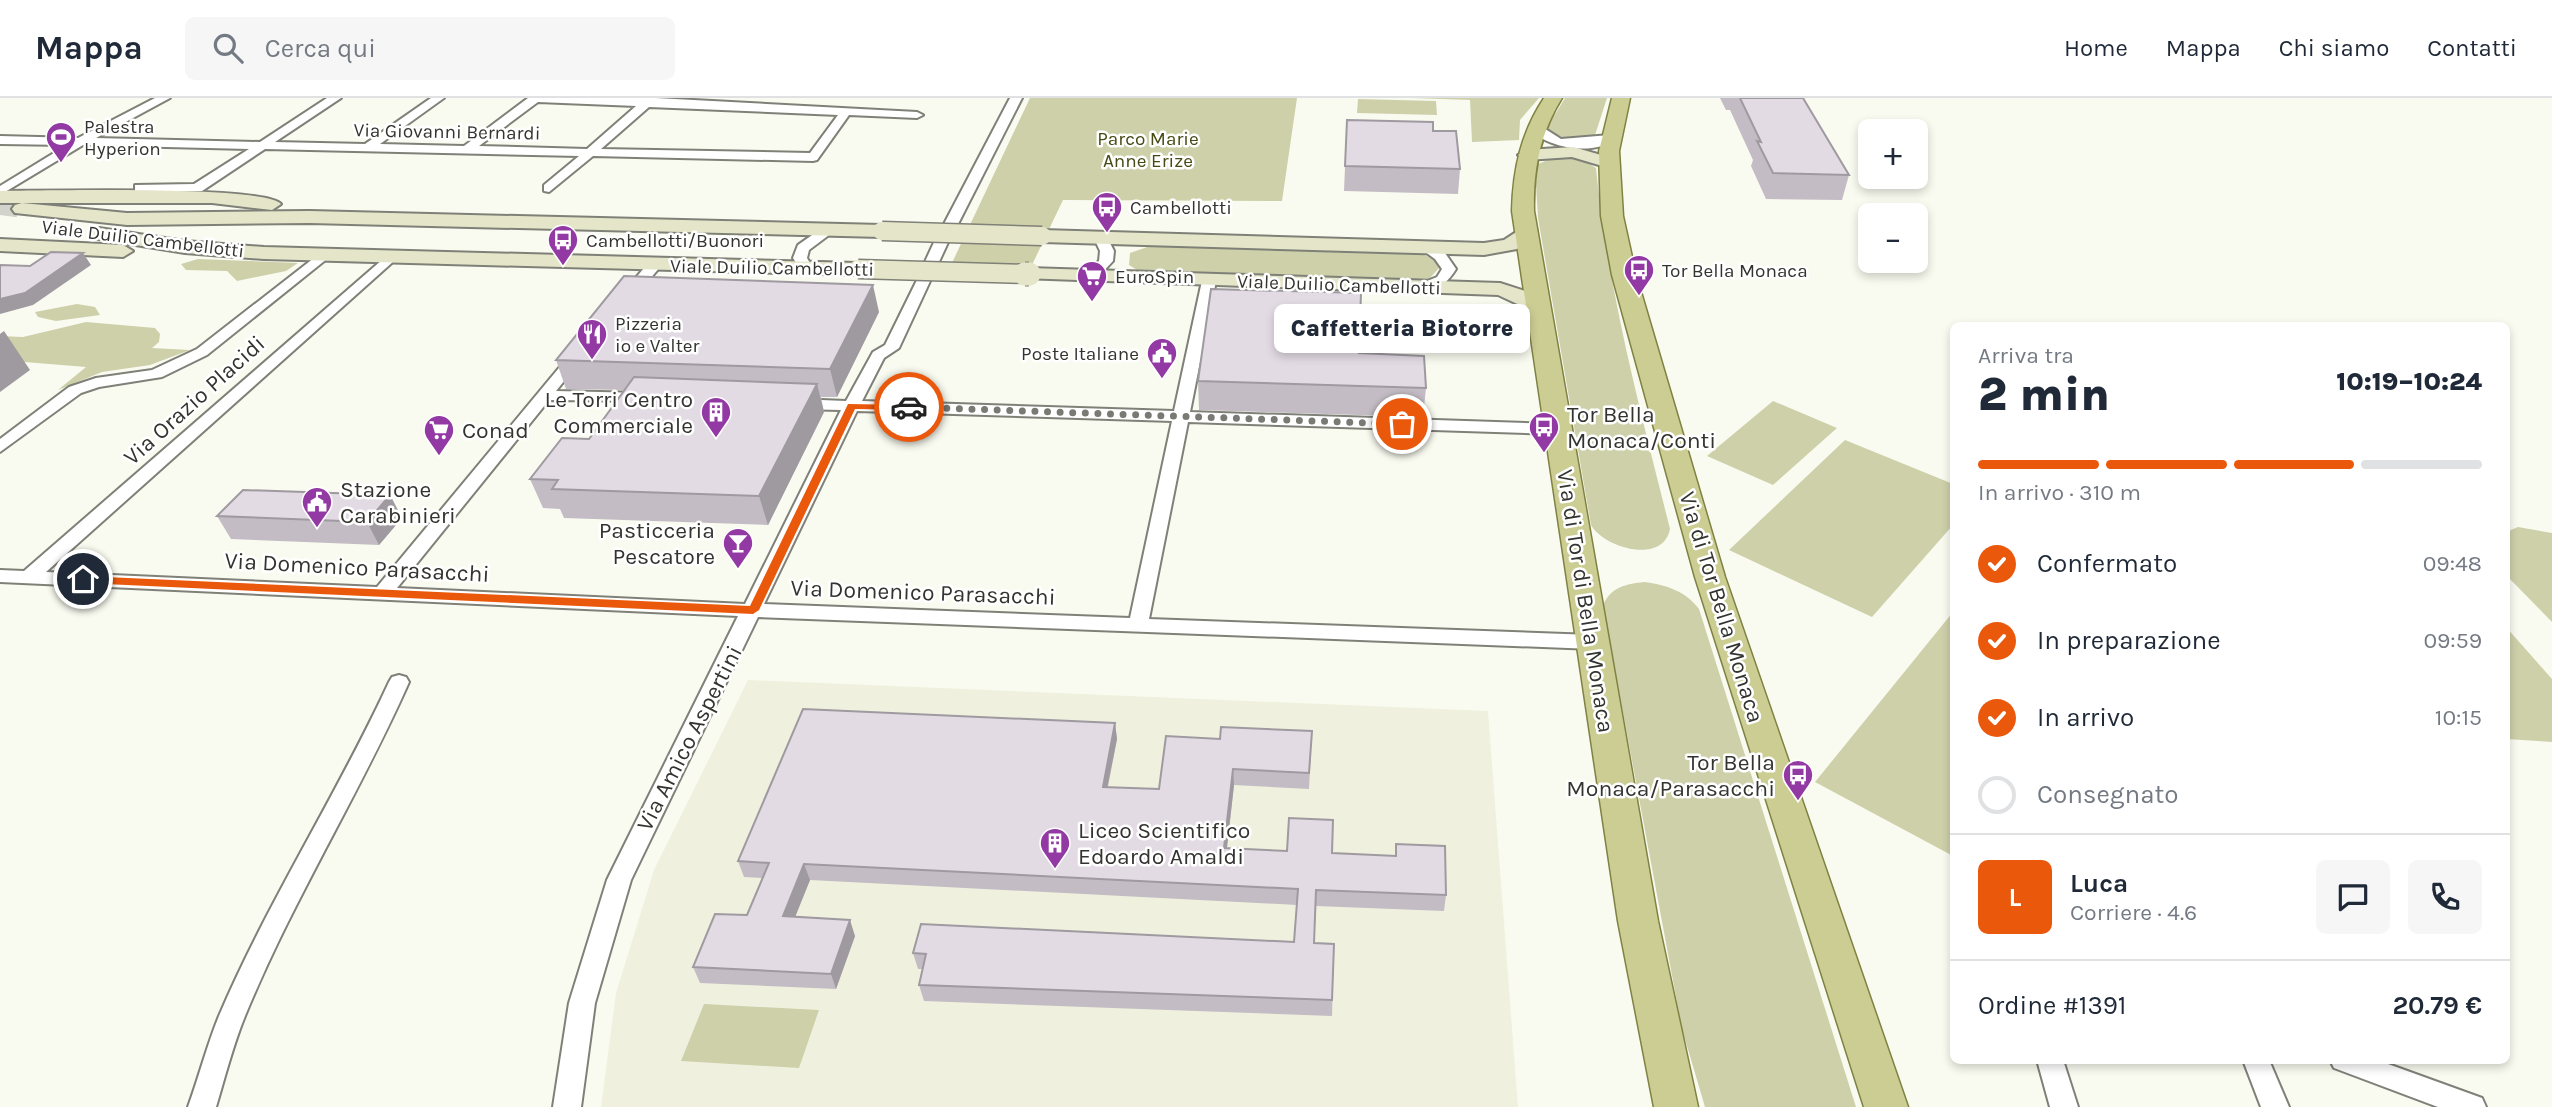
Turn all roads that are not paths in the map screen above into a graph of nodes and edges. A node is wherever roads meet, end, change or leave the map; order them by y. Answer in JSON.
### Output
{"nodes":[{"id":1,"x":164,"y":98,"type":"edge"},
{"id":2,"x":335,"y":98,"type":"edge"},
{"id":3,"x":438,"y":98,"type":"edge"},
{"id":4,"x":535,"y":98,"type":"edge"},
{"id":5,"x":1016,"y":98,"type":"edge"},
{"id":6,"x":1553,"y":98,"type":"edge"},
{"id":7,"x":1621,"y":98,"type":"edge"},
{"id":8,"x":649,"y":100,"type":"edge"},
{"id":9,"x":845,"y":113,"type":"junction"},
{"id":10,"x":917,"y":115,"type":"dead end"},
{"id":11,"x":1535,"y":128,"type":"junction"},
{"id":12,"x":0,"y":140,"type":"edge"},
{"id":13,"x":80,"y":142,"type":"junction"},
{"id":14,"x":259,"y":146,"type":"junction"},
{"id":15,"x":367,"y":148,"type":"junction"},
{"id":16,"x":467,"y":150,"type":"junction"},
{"id":17,"x":1610,"y":151,"type":"junction"},
{"id":18,"x":590,"y":153,"type":"junction"},
{"id":19,"x":1527,"y":155,"type":"junction"},
{"id":20,"x":140,"y":188,"type":"dead end"},
{"id":21,"x":549,"y":188,"type":"dead end"},
{"id":22,"x":6,"y":203,"type":"edge"},
{"id":23,"x":951,"y":224,"type":"dead end"},
{"id":24,"x":830,"y":229,"type":"junction"},
{"id":25,"x":1527,"y":231,"type":"junction"},
{"id":26,"x":943,"y":238,"type":"dead end"},
{"id":27,"x":1101,"y":238,"type":"junction"},
{"id":28,"x":0,"y":245,"type":"edge"},
{"id":29,"x":1424,"y":246,"type":"junction"},
{"id":30,"x":231,"y":251,"type":"junction"},
{"id":31,"x":323,"y":255,"type":"junction"},
{"id":32,"x":390,"y":257,"type":"junction"},
{"id":33,"x":655,"y":264,"type":"junction"},
{"id":34,"x":806,"y":268,"type":"junction"},
{"id":35,"x":1086,"y":276,"type":"junction"},
{"id":36,"x":1209,"y":281,"type":"junction"},
{"id":37,"x":1425,"y":287,"type":"junction"},
{"id":38,"x":618,"y":308,"type":"edge"},
{"id":39,"x":1539,"y":308,"type":"junction"},
{"id":40,"x":593,"y":337,"type":"edge"},
{"id":41,"x":543,"y":395,"type":"junction"},
{"id":42,"x":664,"y":399,"type":"edge"},
{"id":43,"x":784,"y":403,"type":"edge"},
{"id":44,"x":851,"y":406,"type":"junction"},
{"id":45,"x":1180,"y":417,"type":"junction"},
{"id":46,"x":1558,"y":429,"type":"junction"},
{"id":47,"x":0,"y":447,"type":"edge"},
{"id":48,"x":0,"y":576,"type":"edge"},
{"id":49,"x":29,"y":577,"type":"junction"},
{"id":50,"x":383,"y":592,"type":"junction"},
{"id":51,"x":753,"y":610,"type":"junction"},
{"id":52,"x":1138,"y":625,"type":"junction"},
{"id":53,"x":1593,"y":642,"type":"junction"},
{"id":54,"x":399,"y":682,"type":"dead end"},
{"id":55,"x":2051,"y":1064,"type":"edge"},
{"id":56,"x":2258,"y":1064,"type":"edge"},
{"id":57,"x":2354,"y":1064,"type":"edge"},
{"id":58,"x":202,"y":1107,"type":"edge"},
{"id":59,"x":567,"y":1107,"type":"edge"},
{"id":60,"x":1676,"y":1107,"type":"edge"},
{"id":61,"x":1886,"y":1107,"type":"edge"},
{"id":62,"x":2064,"y":1107,"type":"edge"},
{"id":63,"x":2275,"y":1107,"type":"edge"},
{"id":64,"x":2470,"y":1107,"type":"edge"}],
"edges":[{"from":1,"to":13,"type":"street"},
{"from":2,"to":14,"type":"street"},
{"from":3,"to":15,"type":"street"},
{"from":4,"to":8,"type":"street"},
{"from":4,"to":16,"type":"street"},
{"from":5,"to":23,"type":"street"},
{"from":6,"to":11,"type":"main road","name":"Via di Tor di Bella Monaca"},
{"from":7,"to":17,"type":"main road","name":"Via di Tor Bella Monaca"},
{"from":8,"to":9,"type":"street"},
{"from":8,"to":18,"type":"street"},
{"from":9,"to":10,"type":"street"},
{"from":9,"to":18,"type":"street","name":"Via Giovanni Bernardi"},
{"from":11,"to":17,"type":"street"},
{"from":11,"to":19,"type":"main road","name":"Via di Tor di Bella Monaca"},
{"from":12,"to":13,"type":"street","name":"Via Giovanni Bernardi"},
{"from":13,"to":14,"type":"street","name":"Via Giovanni Bernardi"},
{"from":13,"to":22,"type":"street"},
{"from":14,"to":15,"type":"street","name":"Via Giovanni Bernardi"},
{"from":14,"to":20,"type":"street"},
{"from":15,"to":16,"type":"street","name":"Via Giovanni Bernardi"},
{"from":16,"to":18,"type":"street","name":"Via Giovanni Bernardi"},
{"from":17,"to":19,"type":"main road"},
{"from":17,"to":61,"type":"main road","name":"Via di Tor Bella Monaca"},
{"from":18,"to":21,"type":"street"},
{"from":19,"to":25,"type":"main road","name":"Via di Tor di Bella Monaca"},
{"from":22,"to":24,"type":"main road","name":"Viale Duilio Cambellotti"},
{"from":22,"to":30,"type":"main road","name":"Viale Duilio Cambellotti"},
{"from":24,"to":27,"type":"main road","name":"Viale Duilio Cambellotti","bridge":true},
{"from":24,"to":34,"type":"street"},
{"from":25,"to":29,"type":"main road","name":"Viale Duilio Cambellotti"},
{"from":25,"to":39,"type":"main road","name":"Via di Tor di Bella Monaca"},
{"from":26,"to":44,"type":"street","name":"Via Amico Aspertini"},
{"from":27,"to":29,"type":"main road","name":"Viale Duilio Cambellotti"},
{"from":27,"to":35,"type":"street"},
{"from":28,"to":30,"type":"main road"},
{"from":29,"to":37,"type":"street"},
{"from":30,"to":31,"type":"main road","name":"Viale Duilio Cambellotti"},
{"from":31,"to":32,"type":"main road","name":"Viale Duilio Cambellotti"},
{"from":31,"to":47,"type":"street"},
{"from":32,"to":33,"type":"main road","name":"Viale Duilio Cambellotti"},
{"from":32,"to":49,"type":"street","name":"Via Orazio Placidi"},
{"from":33,"to":34,"type":"main road","name":"Viale Duilio Cambellotti"},
{"from":33,"to":38,"type":"street"},
{"from":34,"to":35,"type":"main road","name":"Viale Duilio Cambellotti","bridge":true},
{"from":35,"to":36,"type":"main road","name":"Viale Duilio Cambellotti"},
{"from":36,"to":37,"type":"main road","name":"Viale Duilio Cambellotti"},
{"from":36,"to":45,"type":"street"},
{"from":37,"to":39,"type":"main road","name":"Viale Duilio Cambellotti"},
{"from":39,"to":46,"type":"main road","name":"Via di Tor di Bella Monaca"},
{"from":40,"to":41,"type":"street"},
{"from":41,"to":42,"type":"street"},
{"from":41,"to":50,"type":"street"},
{"from":43,"to":44,"type":"street"},
{"from":44,"to":45,"type":"street"},
{"from":44,"to":51,"type":"street","name":"Via Amico Aspertini"},
{"from":45,"to":46,"type":"street"},
{"from":45,"to":52,"type":"street"},
{"from":46,"to":53,"type":"main road","name":"Via di Tor di Bella Monaca"},
{"from":48,"to":49,"type":"street","name":"Via Domenico Parasacchi"},
{"from":49,"to":50,"type":"street","name":"Via Domenico Parasacchi"},
{"from":50,"to":51,"type":"street","name":"Via Domenico Parasacchi"},
{"from":51,"to":52,"type":"street","name":"Via Domenico Parasacchi"},
{"from":51,"to":59,"type":"street","name":"Via Amico Aspertini"},
{"from":52,"to":53,"type":"street","name":"Via Domenico Parasacchi"},
{"from":53,"to":60,"type":"main road","name":"Via di Tor di Bella Monaca"},
{"from":54,"to":58,"type":"street"},
{"from":55,"to":62,"type":"street"},
{"from":56,"to":63,"type":"street"},
{"from":57,"to":64,"type":"street"}]}
